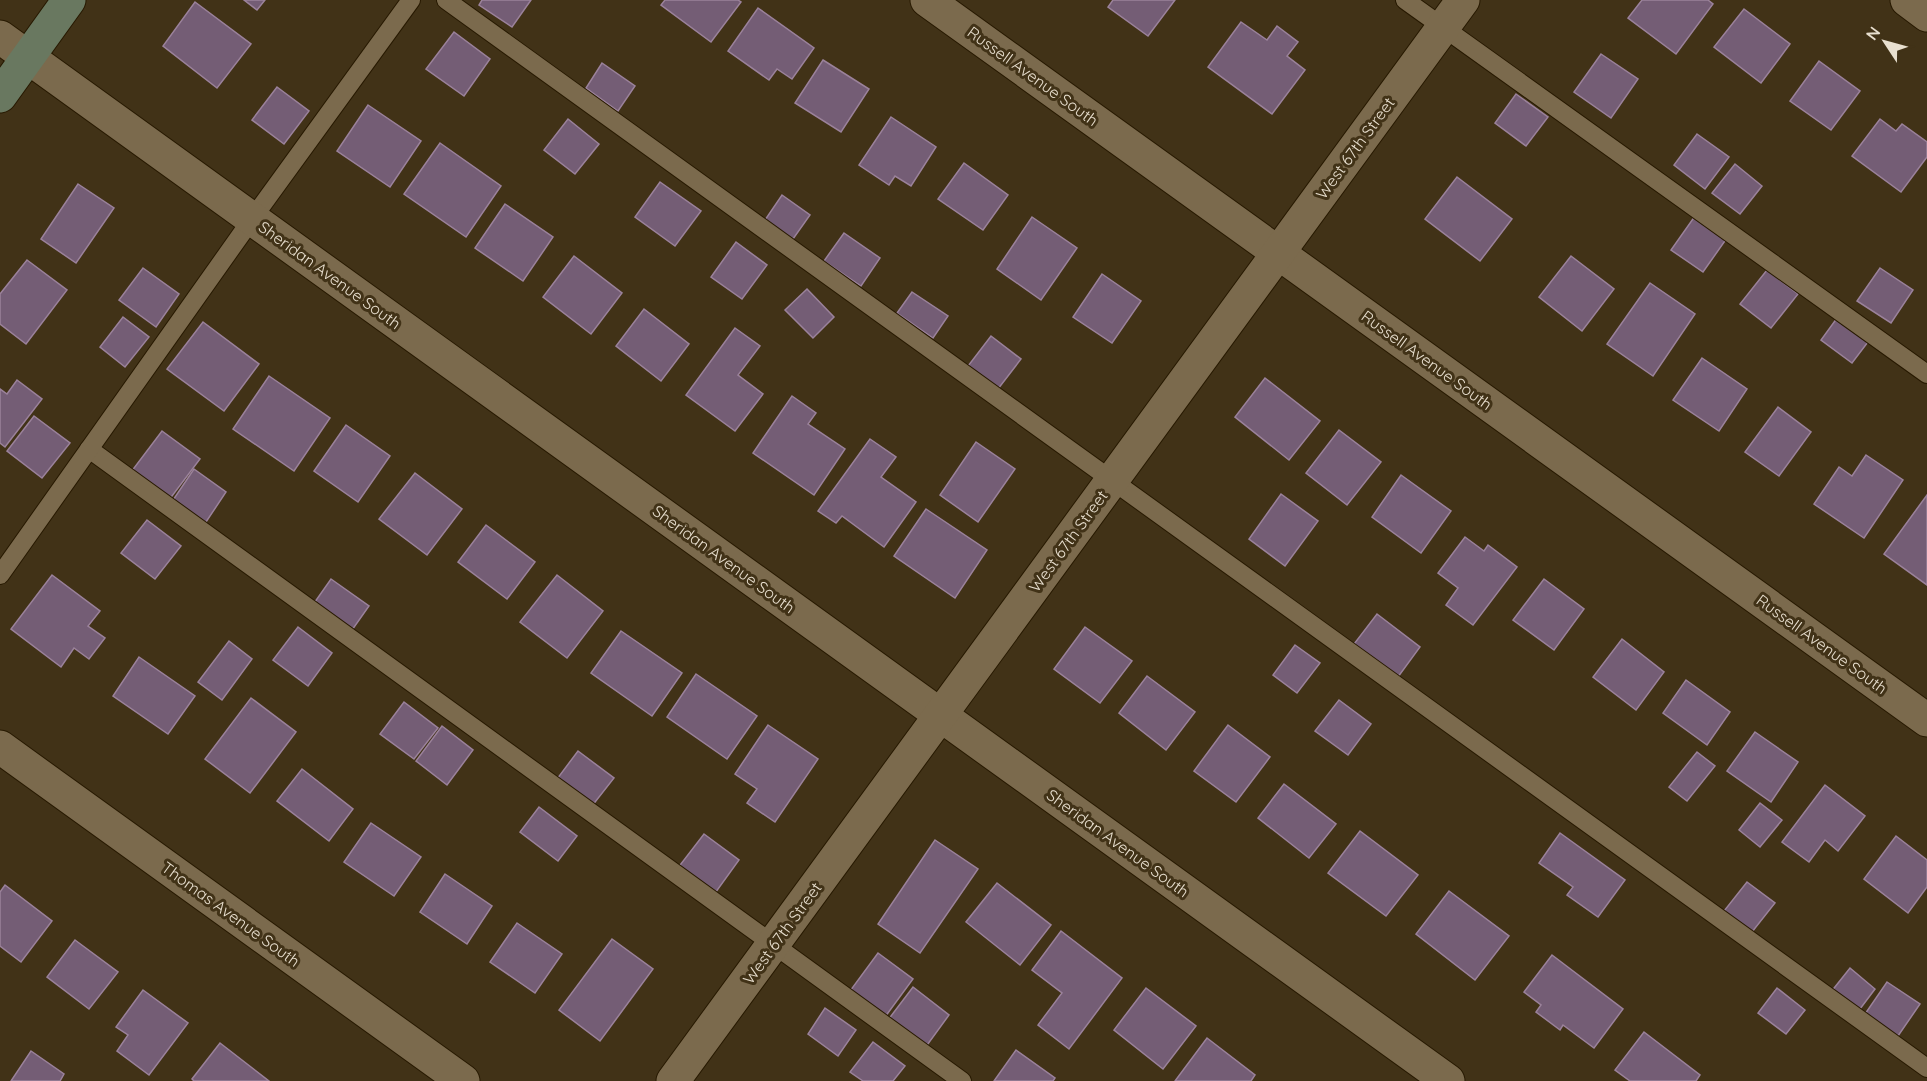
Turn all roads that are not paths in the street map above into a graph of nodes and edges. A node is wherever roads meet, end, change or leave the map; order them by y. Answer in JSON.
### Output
{"nodes":[{"id":1,"x":69,"y":0,"type":"edge"},
{"id":2,"x":411,"y":0,"type":"edge"},
{"id":3,"x":446,"y":0,"type":"edge"},
{"id":4,"x":927,"y":0,"type":"edge"},
{"id":5,"x":1405,"y":0,"type":"edge"},
{"id":6,"x":1463,"y":0,"type":"edge"},
{"id":7,"x":1907,"y":0,"type":"edge"},
{"id":8,"x":1927,"y":15,"type":"edge"},
{"id":9,"x":1443,"y":28,"type":"junction"},
{"id":10,"x":0,"y":37,"type":"edge"},
{"id":11,"x":28,"y":57,"type":"junction"},
{"id":12,"x":0,"y":96,"type":"edge"},
{"id":13,"x":252,"y":219,"type":"junction"},
{"id":14,"x":1279,"y":253,"type":"junction"},
{"id":15,"x":1927,"y":374,"type":"edge"},
{"id":16,"x":89,"y":449,"type":"junction"},
{"id":17,"x":1112,"y":481,"type":"junction"},
{"id":18,"x":0,"y":575,"type":"edge"},
{"id":19,"x":942,"y":716,"type":"junction"},
{"id":20,"x":1927,"y":720,"type":"edge"},
{"id":21,"x":0,"y":747,"type":"edge"},
{"id":22,"x":773,"y":944,"type":"junction"},
{"id":23,"x":1927,"y":1068,"type":"edge"},
{"id":24,"x":463,"y":1081,"type":"edge"},
{"id":25,"x":673,"y":1081,"type":"edge"},
{"id":26,"x":962,"y":1081,"type":"edge"},
{"id":27,"x":1448,"y":1081,"type":"edge"}],
"edges":[{"from":1,"to":11,"type":"main road"},
{"from":2,"to":13,"type":"lane"},
{"from":3,"to":17,"type":"lane"},
{"from":4,"to":14,"type":"street","name":"Russell Avenue South"},
{"from":5,"to":9,"type":"lane"},
{"from":6,"to":9,"type":"street","name":"West 67th Street"},
{"from":7,"to":8,"type":"street"},
{"from":9,"to":14,"type":"street","name":"West 67th Street"},
{"from":9,"to":15,"type":"lane"},
{"from":10,"to":11,"type":"street","name":"Sheridan Avenue South"},
{"from":11,"to":12,"type":"main road"},
{"from":11,"to":13,"type":"street","name":"Sheridan Avenue South"},
{"from":13,"to":16,"type":"lane"},
{"from":13,"to":19,"type":"street","name":"Sheridan Avenue South"},
{"from":14,"to":17,"type":"street","name":"West 67th Street"},
{"from":14,"to":20,"type":"street","name":"Russell Avenue South"},
{"from":16,"to":18,"type":"lane"},
{"from":16,"to":22,"type":"lane"},
{"from":17,"to":19,"type":"street","name":"West 67th Street"},
{"from":17,"to":23,"type":"lane"},
{"from":19,"to":22,"type":"street","name":"West 67th Street"},
{"from":19,"to":27,"type":"street","name":"Sheridan Avenue South"},
{"from":21,"to":24,"type":"street","name":"Thomas Avenue South"},
{"from":22,"to":25,"type":"street","name":"West 67th Street"},
{"from":22,"to":26,"type":"lane"}]}
